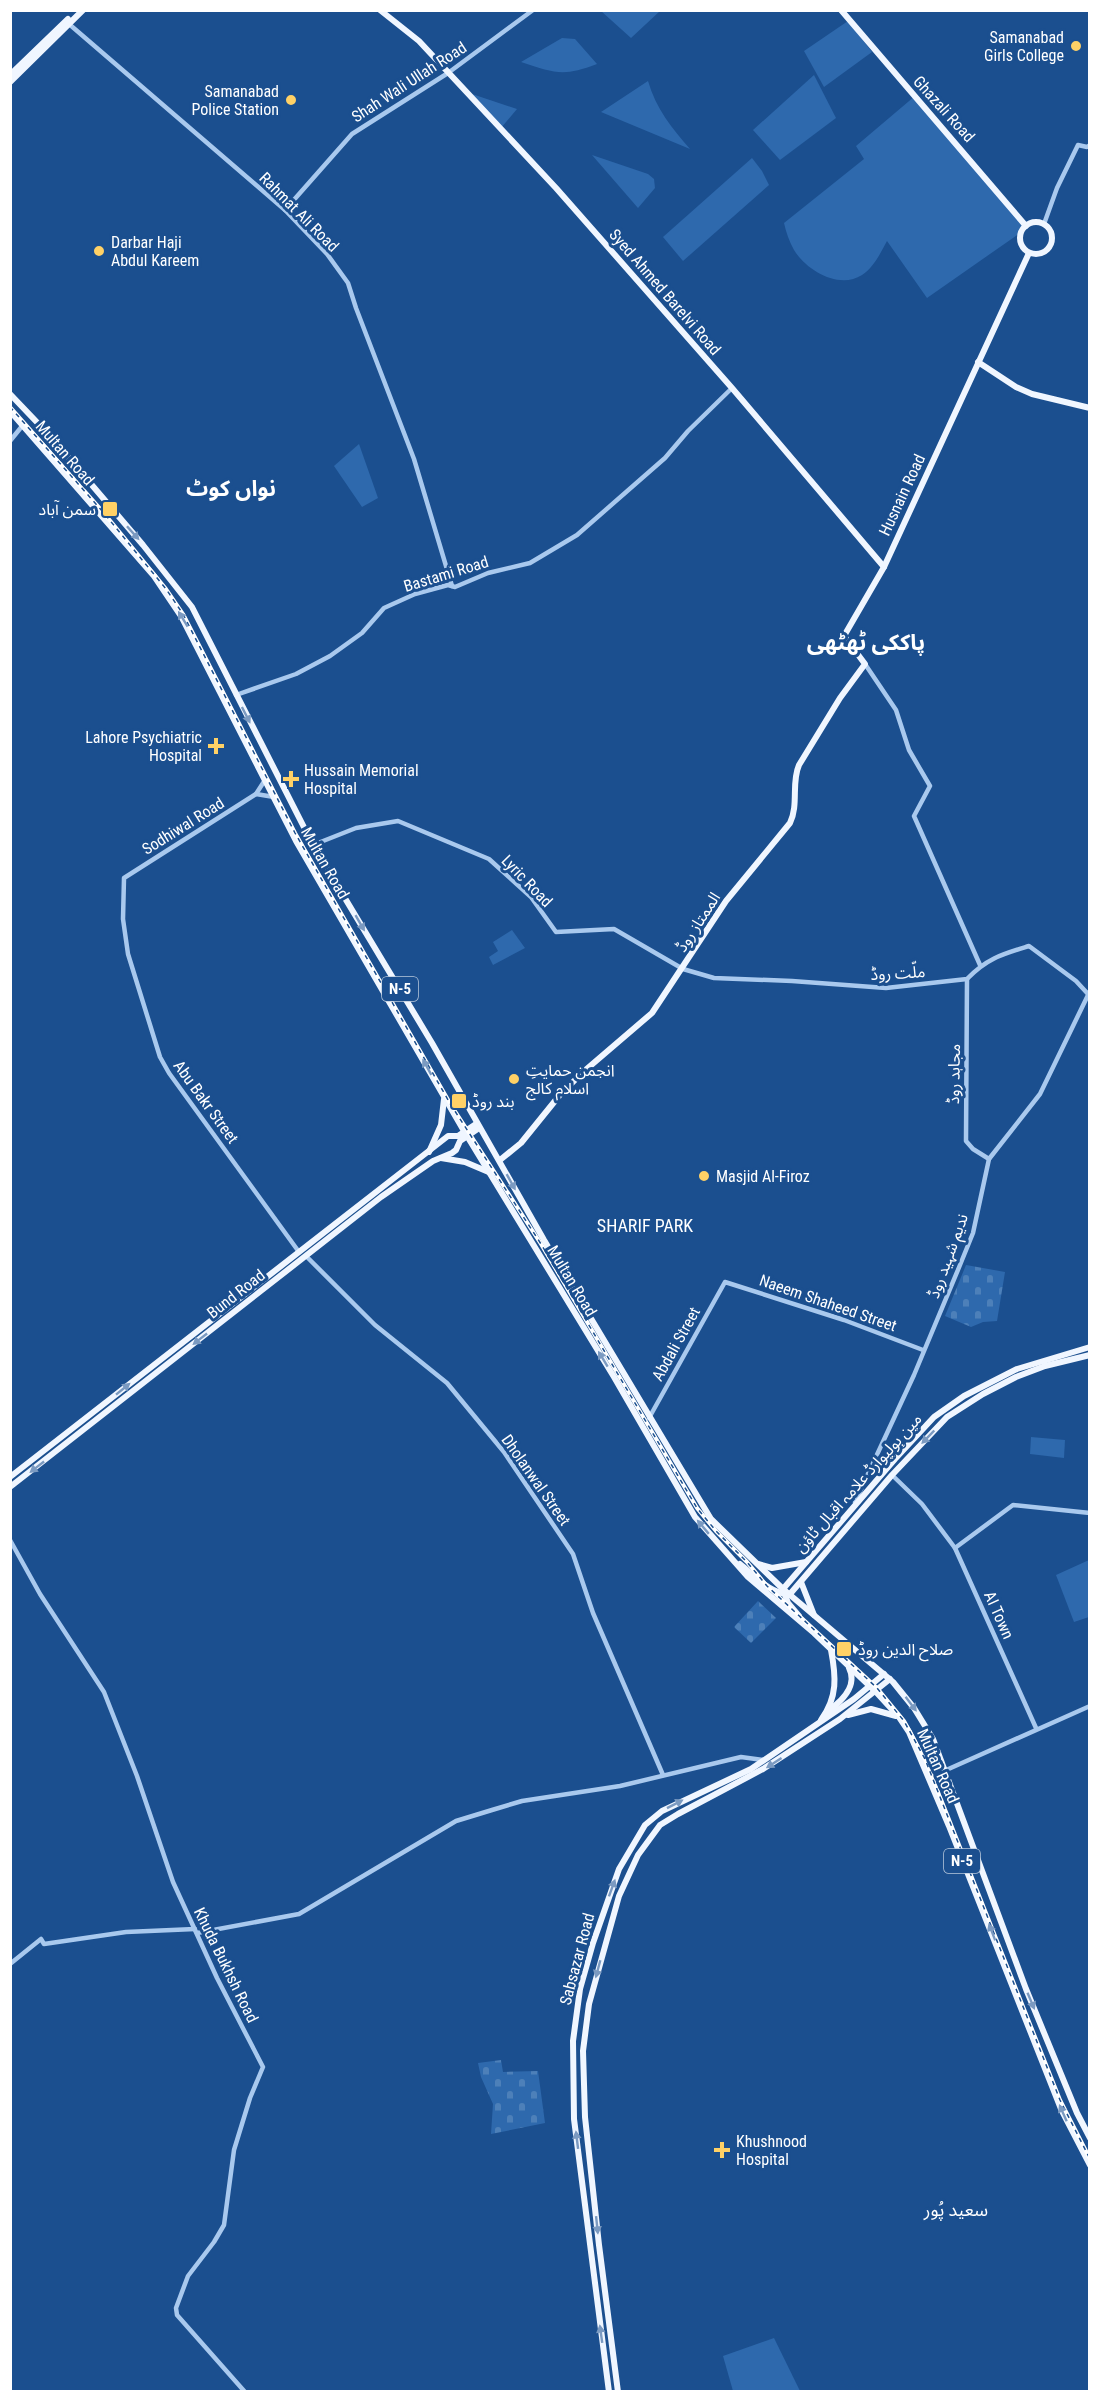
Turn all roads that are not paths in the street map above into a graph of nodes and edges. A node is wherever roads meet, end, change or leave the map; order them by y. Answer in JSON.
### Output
{"nodes":[{"id":1,"x":78,"y":10,"type":"edge"},
{"id":2,"x":83,"y":10,"type":"edge"},
{"id":3,"x":380,"y":10,"type":"edge"},
{"id":4,"x":533,"y":10,"type":"edge"},
{"id":5,"x":841,"y":10,"type":"edge"},
{"id":6,"x":69,"y":24,"type":"junction"},
{"id":7,"x":448,"y":73,"type":"junction"},
{"id":8,"x":10,"y":75,"type":"edge"},
{"id":9,"x":10,"y":82,"type":"edge"},
{"id":10,"x":1089,"y":145,"type":"edge"},
{"id":11,"x":285,"y":210,"type":"junction"},
{"id":12,"x":1044,"y":224,"type":"junction"},
{"id":13,"x":1026,"y":226,"type":"junction"},
{"id":14,"x":1029,"y":253,"type":"junction"},
{"id":15,"x":978,"y":362,"type":"junction"},
{"id":16,"x":732,"y":388,"type":"junction"},
{"id":17,"x":10,"y":394,"type":"edge"},
{"id":18,"x":1089,"y":408,"type":"edge"},
{"id":19,"x":10,"y":411,"type":"edge"},
{"id":20,"x":24,"y":425,"type":"junction"},
{"id":21,"x":10,"y":441,"type":"edge"},
{"id":22,"x":884,"y":567,"type":"junction"},
{"id":23,"x":452,"y":586,"type":"junction"},
{"id":24,"x":212,"y":646,"type":"junction"},
{"id":25,"x":200,"y":651,"type":"junction"},
{"id":26,"x":865,"y":664,"type":"junction"},
{"id":27,"x":236,"y":695,"type":"junction"},
{"id":28,"x":265,"y":780,"type":"junction"},
{"id":29,"x":256,"y":794,"type":"junction"},
{"id":30,"x":274,"y":797,"type":"junction"},
{"id":31,"x":313,"y":844,"type":"junction"},
{"id":32,"x":124,"y":878,"type":"joint"},
{"id":33,"x":980,"y":965,"type":"junction"},
{"id":34,"x":683,"y":969,"type":"junction"},
{"id":35,"x":967,"y":979,"type":"junction"},
{"id":36,"x":1089,"y":992,"type":"edge"},
{"id":37,"x":443,"y":1096,"type":"junction"},
{"id":38,"x":478,"y":1126,"type":"junction"},
{"id":39,"x":465,"y":1134,"type":"junction"},
{"id":40,"x":429,"y":1152,"type":"junction"},
{"id":41,"x":438,"y":1158,"type":"junction"},
{"id":42,"x":989,"y":1159,"type":"junction"},
{"id":43,"x":500,"y":1160,"type":"junction"},
{"id":44,"x":492,"y":1173,"type":"junction"},
{"id":45,"x":320,"y":1241,"type":"junction"},
{"id":46,"x":299,"y":1251,"type":"junction"},
{"id":47,"x":306,"y":1256,"type":"junction"},
{"id":48,"x":724,"y":1282,"type":"joint"},
{"id":49,"x":1089,"y":1347,"type":"edge"},
{"id":50,"x":923,"y":1350,"type":"junction"},
{"id":51,"x":1089,"y":1354,"type":"edge"},
{"id":52,"x":649,"y":1418,"type":"junction"},
{"id":53,"x":892,"y":1475,"type":"junction"},
{"id":54,"x":10,"y":1477,"type":"edge"},
{"id":55,"x":10,"y":1487,"type":"edge"},
{"id":56,"x":854,"y":1506,"type":"junction"},
{"id":57,"x":1089,"y":1513,"type":"edge"},
{"id":58,"x":10,"y":1540,"type":"edge"},
{"id":59,"x":955,"y":1548,"type":"junction"},
{"id":60,"x":729,"y":1555,"type":"junction"},
{"id":61,"x":806,"y":1562,"type":"junction"},
{"id":62,"x":755,"y":1563,"type":"junction"},
{"id":63,"x":801,"y":1582,"type":"junction"},
{"id":64,"x":786,"y":1592,"type":"junction"},
{"id":65,"x":815,"y":1617,"type":"junction"},
{"id":66,"x":814,"y":1633,"type":"junction"},
{"id":67,"x":831,"y":1650,"type":"junction"},
{"id":68,"x":848,"y":1665,"type":"junction"},
{"id":69,"x":887,"y":1677,"type":"junction"},
{"id":70,"x":873,"y":1689,"type":"junction"},
{"id":71,"x":1089,"y":1706,"type":"edge"},
{"id":72,"x":825,"y":1714,"type":"junction"},
{"id":73,"x":899,"y":1717,"type":"junction"},
{"id":74,"x":840,"y":1719,"type":"junction"},
{"id":75,"x":817,"y":1725,"type":"junction"},
{"id":76,"x":1036,"y":1728,"type":"junction"},
{"id":77,"x":763,"y":1760,"type":"junction"},
{"id":78,"x":753,"y":1771,"type":"junction"},
{"id":79,"x":944,"y":1771,"type":"junction"},
{"id":80,"x":663,"y":1775,"type":"junction"},
{"id":81,"x":196,"y":1931,"type":"junction"},
{"id":82,"x":10,"y":1964,"type":"edge"},
{"id":83,"x":1089,"y":2138,"type":"edge"},
{"id":84,"x":1089,"y":2165,"type":"edge"},
{"id":85,"x":594,"y":2202,"type":"junction"},
{"id":86,"x":585,"y":2203,"type":"junction"},
{"id":87,"x":245,"y":2391,"type":"edge"},
{"id":88,"x":609,"y":2391,"type":"edge"},
{"id":89,"x":618,"y":2391,"type":"edge"}],
"edges":[{"from":1,"to":8,"type":"main road"},
{"from":2,"to":6,"type":"main road"},
{"from":3,"to":7,"type":"main road","name":"Syed Ahmed Barelvi Road"},
{"from":4,"to":7,"type":"street","name":"Shah Wali Ullah Road"},
{"from":5,"to":13,"type":"main road","name":"Ghazali Road"},
{"from":6,"to":9,"type":"main road"},
{"from":6,"to":11,"type":"street","name":"Rahmat Ali Road"},
{"from":7,"to":11,"type":"street","name":"Shah Wali Ullah Road"},
{"from":7,"to":16,"type":"main road","name":"Syed Ahmed Barelvi Road"},
{"from":10,"to":12,"type":"street"},
{"from":11,"to":23,"type":"street","name":"Rahmat Ali Road"},
{"from":12,"to":13,"type":"main road"},
{"from":12,"to":14,"type":"main road"},
{"from":13,"to":14,"type":"main road"},
{"from":14,"to":15,"type":"main road","name":"Husnain Road"},
{"from":15,"to":18,"type":"main road"},
{"from":15,"to":22,"type":"main road","name":"Husnain Road"},
{"from":16,"to":22,"type":"main road","name":"Syed Ahmed Barelvi Road"},
{"from":16,"to":23,"type":"street","name":"Bastami Road"},
{"from":17,"to":24,"type":"main road","name":"Multan Road","number":"N-5","one_way":true},
{"from":19,"to":20,"type":"main road","name":"Multan Road","number":"N-5"},
{"from":20,"to":21,"type":"street"},
{"from":25,"to":20,"type":"main road","name":"Multan Road","number":"N-5","one_way":true},
{"from":22,"to":26,"type":"main road","name":"Husnain Road"},
{"from":23,"to":27,"type":"street","name":"Bastami Road"},
{"from":24,"to":25,"type":"main road"},
{"from":24,"to":27,"type":"main road","name":"Multan Road","number":"N-5"},
{"from":25,"to":28,"type":"main road","name":"Multan Road","number":"N-5"},
{"from":26,"to":33,"type":"street"},
{"from":26,"to":34,"type":"main road","name":"الممتاز روڈ"},
{"from":27,"to":31,"type":"main road","name":"Multan Road","number":"N-5","one_way":true},
{"from":28,"to":29,"type":"street","name":"Sodhiwal Road"},
{"from":28,"to":30,"type":"main road","name":"Multan Road","number":"N-5"},
{"from":29,"to":30,"type":"street"},
{"from":29,"to":32,"type":"street","name":"Sodhiwal Road"},
{"from":37,"to":30,"type":"main road","name":"Multan Road","number":"N-5","one_way":true},
{"from":31,"to":34,"type":"street","name":"Lyric Road"},
{"from":31,"to":38,"type":"main road","name":"Multan Road","number":"N-5","one_way":true},
{"from":32,"to":46,"type":"street","name":"Abu Bakr Street"},
{"from":33,"to":35,"type":"street"},
{"from":33,"to":36,"type":"street"},
{"from":34,"to":35,"type":"street","name":"ملّت روڈ"},
{"from":34,"to":43,"type":"main road","name":"الممتاز روڈ"},
{"from":35,"to":42,"type":"street","name":"مجاہد روڈ"},
{"from":36,"to":42,"type":"street","name":"ندیم شہید روڈ"},
{"from":37,"to":39,"type":"main road","name":"Multan Road","number":"N-5"},
{"from":37,"to":40,"type":"main road"},
{"from":38,"to":39,"type":"main road","name":"Bund Road"},
{"from":38,"to":43,"type":"main road","name":"Multan Road","number":"N-5"},
{"from":39,"to":40,"type":"main road","name":"Bund Road"},
{"from":39,"to":41,"type":"main road","name":"Bund Road"},
{"from":39,"to":44,"type":"main road","name":"Multan Road","number":"N-5"},
{"from":40,"to":45,"type":"main road","name":"Bund Road"},
{"from":41,"to":44,"type":"main road"},
{"from":41,"to":45,"type":"main road","name":"Bund Road"},
{"from":42,"to":50,"type":"street","name":"ندیم شہید روڈ"},
{"from":43,"to":52,"type":"main road","name":"Multan Road","number":"N-5","one_way":true},
{"from":60,"to":44,"type":"main road","name":"Multan Road","number":"N-5","one_way":true},
{"from":45,"to":46,"type":"main road","name":"Bund Road"},
{"from":45,"to":47,"type":"main road","name":"Bund Road"},
{"from":54,"to":46,"type":"main road","name":"Bund Road","one_way":true},
{"from":47,"to":55,"type":"main road","name":"Bund Road","one_way":true},
{"from":47,"to":80,"type":"street","name":"Dholanwal Street"},
{"from":48,"to":50,"type":"street","name":"Naeem Shaheed Street"},
{"from":48,"to":52,"type":"street","name":"Abdali Street"},
{"from":49,"to":56,"type":"main road","name":"مین بولیوارڈ علامہ اقبال ٹاؤن"},
{"from":50,"to":56,"type":"street","name":"ندیم شہید روڈ"},
{"from":51,"to":53,"type":"main road","name":"مین بولیوارڈ علامہ اقبال ٹاؤن","one_way":true},
{"from":52,"to":62,"type":"main road","name":"Multan Road","number":"N-5"},
{"from":53,"to":59,"type":"street","name":"AI Town"},
{"from":53,"to":63,"type":"main road","name":"مین بولیوارڈ علامہ اقبال ٹاؤن"},
{"from":56,"to":61,"type":"main road","name":"مین بولیوارڈ علامہ اقبال ٹاؤن"},
{"from":57,"to":59,"type":"street"},
{"from":58,"to":81,"type":"street","name":"Khuda Bukhsh Road"},
{"from":59,"to":76,"type":"street","name":"AI Town"},
{"from":60,"to":64,"type":"main road"},
{"from":60,"to":66,"type":"main road","name":"Multan Road","number":"N-5"},
{"from":61,"to":62,"type":"main road"},
{"from":61,"to":64,"type":"main road","name":"مین بولیوارڈ علامہ اقبال ٹاؤن"},
{"from":62,"to":64,"type":"main road","name":"Multan Road","number":"N-5"},
{"from":63,"to":64,"type":"main road","name":"مین بولیوارڈ علامہ اقبال ٹاؤن"},
{"from":63,"to":65,"type":"main road"},
{"from":64,"to":65,"type":"main road","name":"Multan Road","number":"N-5"},
{"from":64,"to":66,"type":"main road"},
{"from":65,"to":69,"type":"main road","name":"Multan Road","number":"N-5"},
{"from":66,"to":67,"type":"main road","name":"Multan Road","number":"N-5"},
{"from":67,"to":68,"type":"main road","name":"Multan Road","number":"N-5"},
{"from":67,"to":72,"type":"main road"},
{"from":68,"to":70,"type":"main road","name":"Multan Road","number":"N-5"},
{"from":68,"to":72,"type":"main road"},
{"from":69,"to":70,"type":"main road","name":"Sabsazar Road"},
{"from":69,"to":79,"type":"main road","name":"Multan Road","number":"N-5","one_way":true},
{"from":70,"to":73,"type":"main road","name":"Multan Road","number":"N-5"},
{"from":70,"to":74,"type":"main road","name":"Sabsazar Road"},
{"from":70,"to":75,"type":"main road","name":"Sabsazar Road"},
{"from":71,"to":76,"type":"street"},
{"from":72,"to":75,"type":"main road"},
{"from":73,"to":74,"type":"main road"},
{"from":84,"to":73,"type":"main road","name":"Multan Road","number":"N-5","one_way":true},
{"from":74,"to":78,"type":"main road","name":"Sabsazar Road","one_way":true},
{"from":75,"to":77,"type":"main road","name":"Sabsazar Road"},
{"from":76,"to":79,"type":"street"},
{"from":77,"to":78,"type":"main road","name":"Sabsazar Road"},
{"from":77,"to":80,"type":"street"},
{"from":78,"to":85,"type":"main road","name":"Sabsazar Road","one_way":true},
{"from":86,"to":78,"type":"main road","name":"Sabsazar Road","one_way":true},
{"from":79,"to":83,"type":"main road","name":"Multan Road","number":"N-5","one_way":true},
{"from":80,"to":81,"type":"street"},
{"from":81,"to":82,"type":"street"},
{"from":81,"to":87,"type":"street","name":"Khuda Bukhsh Road"},
{"from":85,"to":86,"type":"main road"},
{"from":85,"to":89,"type":"main road","name":"Sabsazar Road","one_way":true},
{"from":88,"to":86,"type":"main road","name":"Sabsazar Road","one_way":true}]}
